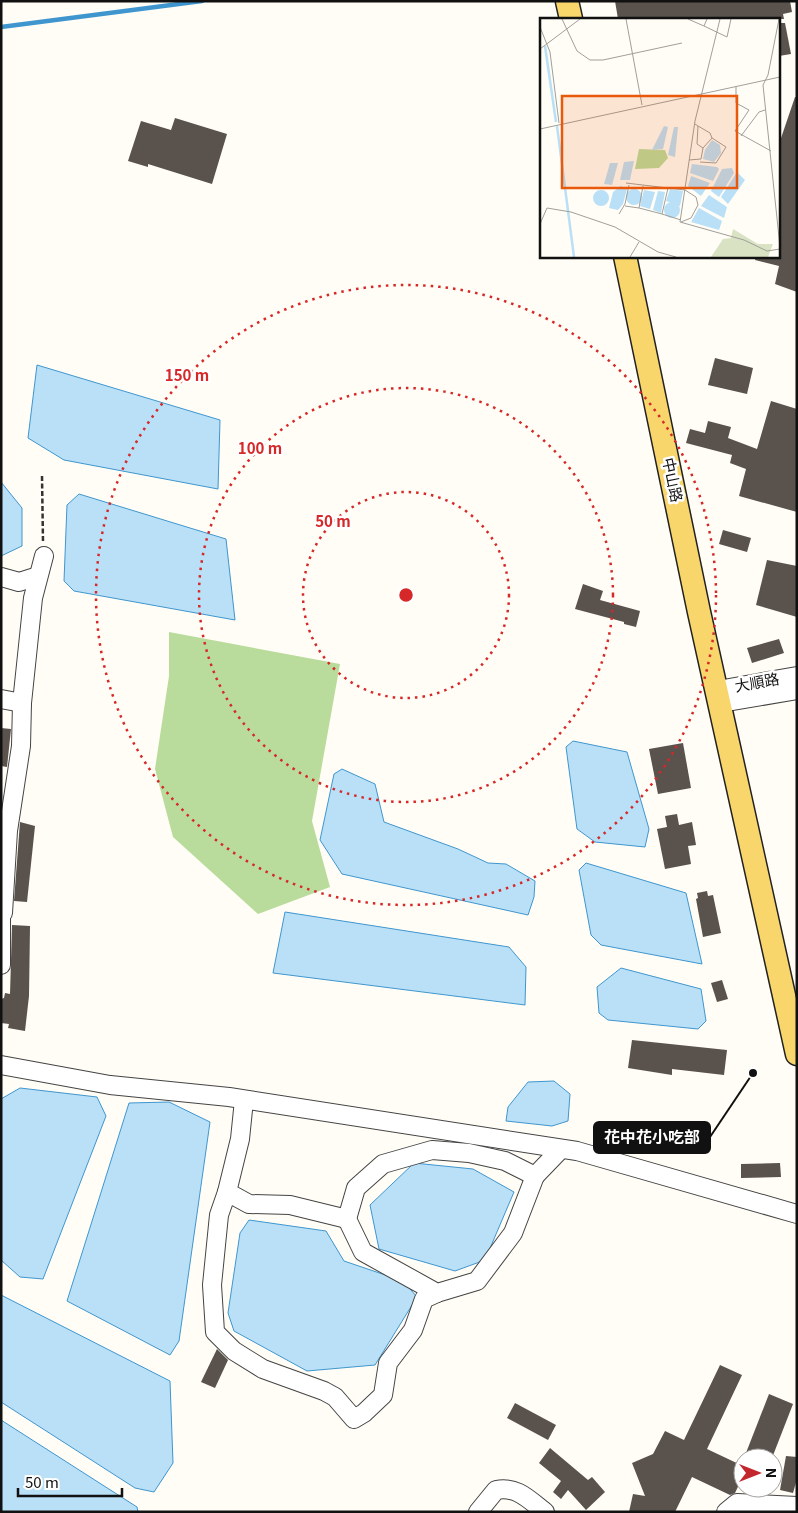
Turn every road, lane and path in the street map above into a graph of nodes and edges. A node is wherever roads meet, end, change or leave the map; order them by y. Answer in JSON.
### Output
{"nodes":[{"id":1,"x":567,"y":1,"type":"edge"},
{"id":2,"x":571,"y":18,"type":"edge"},
{"id":3,"x":625,"y":258,"type":"edge"},
{"id":4,"x":42,"y":476,"type":"dead end"},
{"id":5,"x":44,"y":556,"type":"joint"},
{"id":6,"x":38,"y":576,"type":"junction"},
{"id":7,"x":1,"y":578,"type":"edge"},
{"id":8,"x":797,"y":676,"type":"edge"},
{"id":9,"x":797,"y":690,"type":"edge"},
{"id":10,"x":719,"y":697,"type":"junction"},
{"id":11,"x":1,"y":699,"type":"edge"},
{"id":12,"x":22,"y":703,"type":"junction"},
{"id":13,"x":2,"y":912,"type":"edge"},
{"id":14,"x":1,"y":965,"type":"edge"},
{"id":15,"x":797,"y":1054,"type":"edge"},
{"id":16,"x":1,"y":1065,"type":"edge"},
{"id":17,"x":244,"y":1100,"type":"junction"},
{"id":18,"x":561,"y":1149,"type":"junction"},
{"id":19,"x":535,"y":1176,"type":"junction"},
{"id":20,"x":227,"y":1192,"type":"junction"},
{"id":21,"x":797,"y":1214,"type":"edge"},
{"id":22,"x":347,"y":1219,"type":"junction"},
{"id":23,"x":438,"y":1293,"type":"junction"},
{"id":24,"x":797,"y":1506,"type":"edge"},
{"id":25,"x":478,"y":1512,"type":"edge"},
{"id":26,"x":545,"y":1512,"type":"edge"},
{"id":27,"x":726,"y":1512,"type":"edge"}],
"edges":[{"from":1,"to":2,"type":"main road"},
{"from":3,"to":10,"type":"main road","name":"中山路"},
{"from":4,"to":5,"type":"path"},
{"from":5,"to":6,"type":"street"},
{"from":6,"to":7,"type":"street"},
{"from":6,"to":12,"type":"street"},
{"from":8,"to":10,"type":"street","name":"大順路"},
{"from":9,"to":10,"type":"street","name":"大順路"},
{"from":10,"to":15,"type":"main road","name":"中山路"},
{"from":11,"to":12,"type":"street"},
{"from":12,"to":13,"type":"street"},
{"from":13,"to":14,"type":"street"},
{"from":16,"to":17,"type":"street"},
{"from":17,"to":18,"type":"street"},
{"from":17,"to":20,"type":"street"},
{"from":18,"to":19,"type":"street"},
{"from":18,"to":21,"type":"street"},
{"from":19,"to":22,"type":"street"},
{"from":19,"to":23,"type":"street"},
{"from":20,"to":22,"type":"street"},
{"from":20,"to":23,"type":"street"},
{"from":22,"to":23,"type":"street"},
{"from":24,"to":27,"type":"street"},
{"from":25,"to":26,"type":"street"}]}
